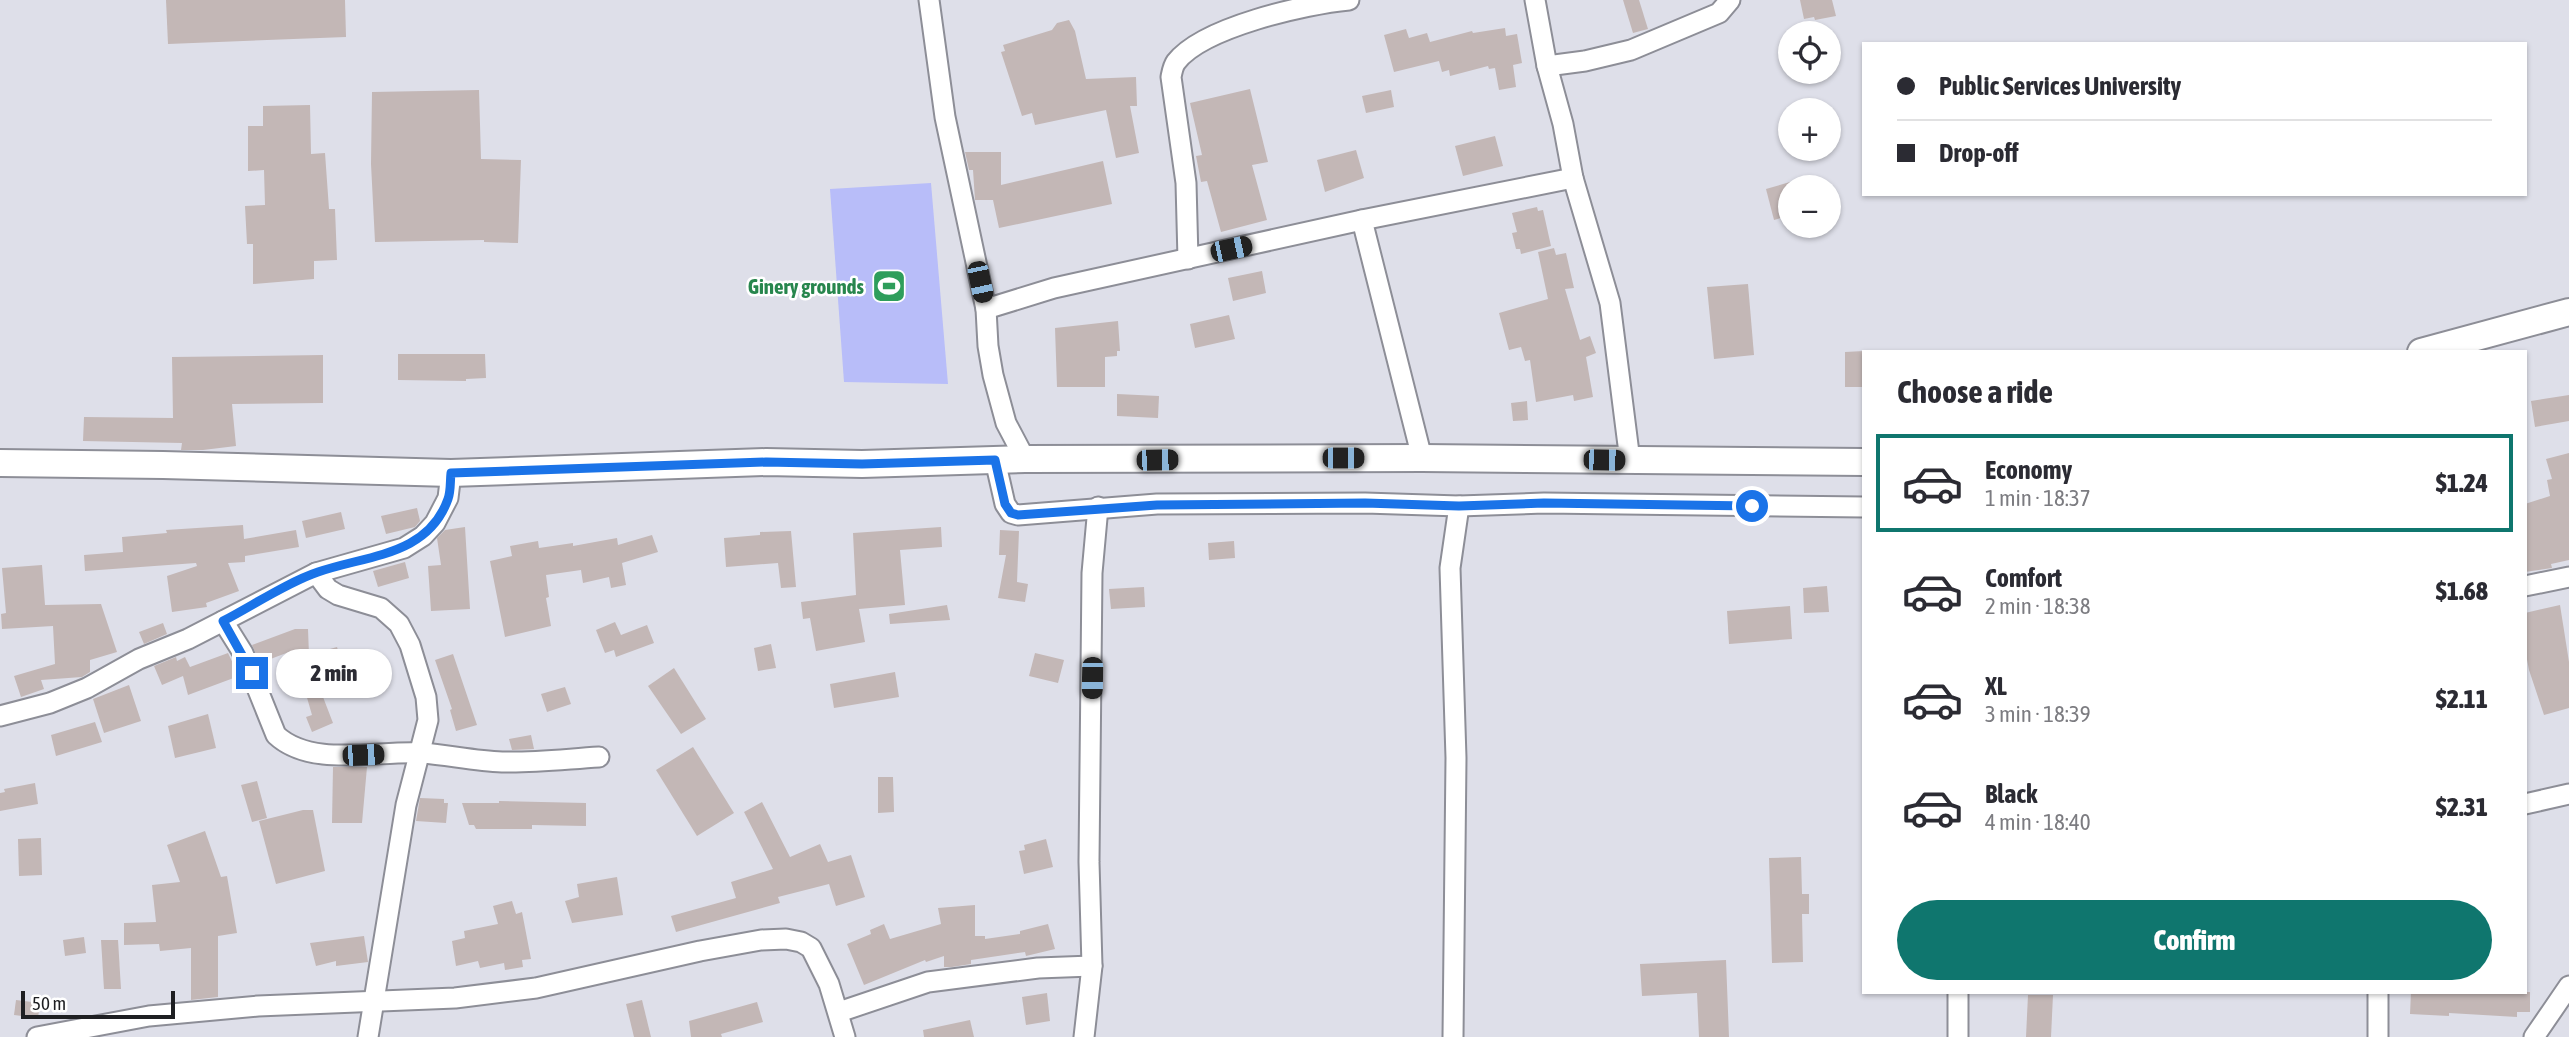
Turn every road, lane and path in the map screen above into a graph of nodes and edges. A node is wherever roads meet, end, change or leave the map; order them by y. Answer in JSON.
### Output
{"nodes":[{"id":1,"x":929,"y":0,"type":"edge"},
{"id":2,"x":1340,"y":0,"type":"edge"},
{"id":3,"x":1349,"y":0,"type":"edge"},
{"id":4,"x":1535,"y":0,"type":"edge"},
{"id":5,"x":1730,"y":0,"type":"edge"},
{"id":6,"x":1547,"y":66,"type":"junction"},
{"id":7,"x":1573,"y":178,"type":"junction"},
{"id":8,"x":1362,"y":220,"type":"junction"},
{"id":9,"x":1188,"y":259,"type":"junction"},
{"id":10,"x":986,"y":309,"type":"junction"},
{"id":11,"x":2569,"y":312,"type":"edge"},
{"id":12,"x":2428,"y":350,"type":"edge"},
{"id":13,"x":1422,"y":458,"type":"junction"},
{"id":14,"x":1024,"y":459,"type":"junction"},
{"id":15,"x":995,"y":460,"type":"junction"},
{"id":16,"x":1630,"y":461,"type":"junction"},
{"id":17,"x":1862,"y":462,"type":"edge"},
{"id":18,"x":0,"y":463,"type":"edge"},
{"id":19,"x":451,"y":473,"type":"junction"},
{"id":20,"x":1459,"y":506,"type":"junction"},
{"id":21,"x":1098,"y":507,"type":"junction"},
{"id":22,"x":1862,"y":507,"type":"edge"},
{"id":23,"x":316,"y":573,"type":"junction"},
{"id":24,"x":2569,"y":577,"type":"edge"},
{"id":25,"x":2527,"y":586,"type":"edge"},
{"id":26,"x":223,"y":621,"type":"junction"},
{"id":27,"x":0,"y":716,"type":"edge"},
{"id":28,"x":419,"y":752,"type":"junction"},
{"id":29,"x":598,"y":757,"type":"dead end"},
{"id":30,"x":2569,"y":794,"type":"edge"},
{"id":31,"x":2527,"y":804,"type":"edge"},
{"id":32,"x":1092,"y":966,"type":"junction"},
{"id":33,"x":2569,"y":986,"type":"edge"},
{"id":34,"x":1958,"y":994,"type":"edge"},
{"id":35,"x":2378,"y":994,"type":"edge"},
{"id":36,"x":372,"y":1002,"type":"junction"},
{"id":37,"x":839,"y":1012,"type":"junction"},
{"id":38,"x":37,"y":1037,"type":"edge"},
{"id":39,"x":369,"y":1037,"type":"edge"},
{"id":40,"x":845,"y":1037,"type":"edge"},
{"id":41,"x":1084,"y":1037,"type":"edge"},
{"id":42,"x":1452,"y":1037,"type":"edge"},
{"id":43,"x":1958,"y":1037,"type":"edge"},
{"id":44,"x":2378,"y":1037,"type":"edge"},
{"id":45,"x":2534,"y":1037,"type":"edge"}],
"edges":[{"from":1,"to":10,"type":"street"},
{"from":2,"to":3,"type":"street"},
{"from":2,"to":9,"type":"street"},
{"from":4,"to":6,"type":"street"},
{"from":5,"to":6,"type":"street"},
{"from":6,"to":7,"type":"street"},
{"from":7,"to":8,"type":"street"},
{"from":7,"to":16,"type":"street"},
{"from":8,"to":9,"type":"street"},
{"from":8,"to":13,"type":"street"},
{"from":9,"to":10,"type":"street"},
{"from":10,"to":14,"type":"street"},
{"from":11,"to":12,"type":"main road"},
{"from":13,"to":14,"type":"main road"},
{"from":13,"to":16,"type":"main road"},
{"from":14,"to":15,"type":"main road"},
{"from":15,"to":19,"type":"main road"},
{"from":15,"to":21,"type":"street"},
{"from":16,"to":17,"type":"main road"},
{"from":18,"to":19,"type":"main road"},
{"from":19,"to":23,"type":"street"},
{"from":20,"to":21,"type":"street"},
{"from":20,"to":22,"type":"street"},
{"from":20,"to":42,"type":"street"},
{"from":21,"to":32,"type":"street"},
{"from":23,"to":26,"type":"street"},
{"from":23,"to":28,"type":"street"},
{"from":24,"to":25,"type":"street"},
{"from":26,"to":27,"type":"street"},
{"from":26,"to":28,"type":"street"},
{"from":28,"to":29,"type":"street"},
{"from":28,"to":36,"type":"street"},
{"from":30,"to":31,"type":"street"},
{"from":32,"to":37,"type":"street"},
{"from":32,"to":41,"type":"street"},
{"from":33,"to":45,"type":"street"},
{"from":34,"to":43,"type":"street"},
{"from":35,"to":44,"type":"street"},
{"from":36,"to":37,"type":"street"},
{"from":36,"to":38,"type":"street"},
{"from":36,"to":39,"type":"street"},
{"from":37,"to":40,"type":"street"}]}
